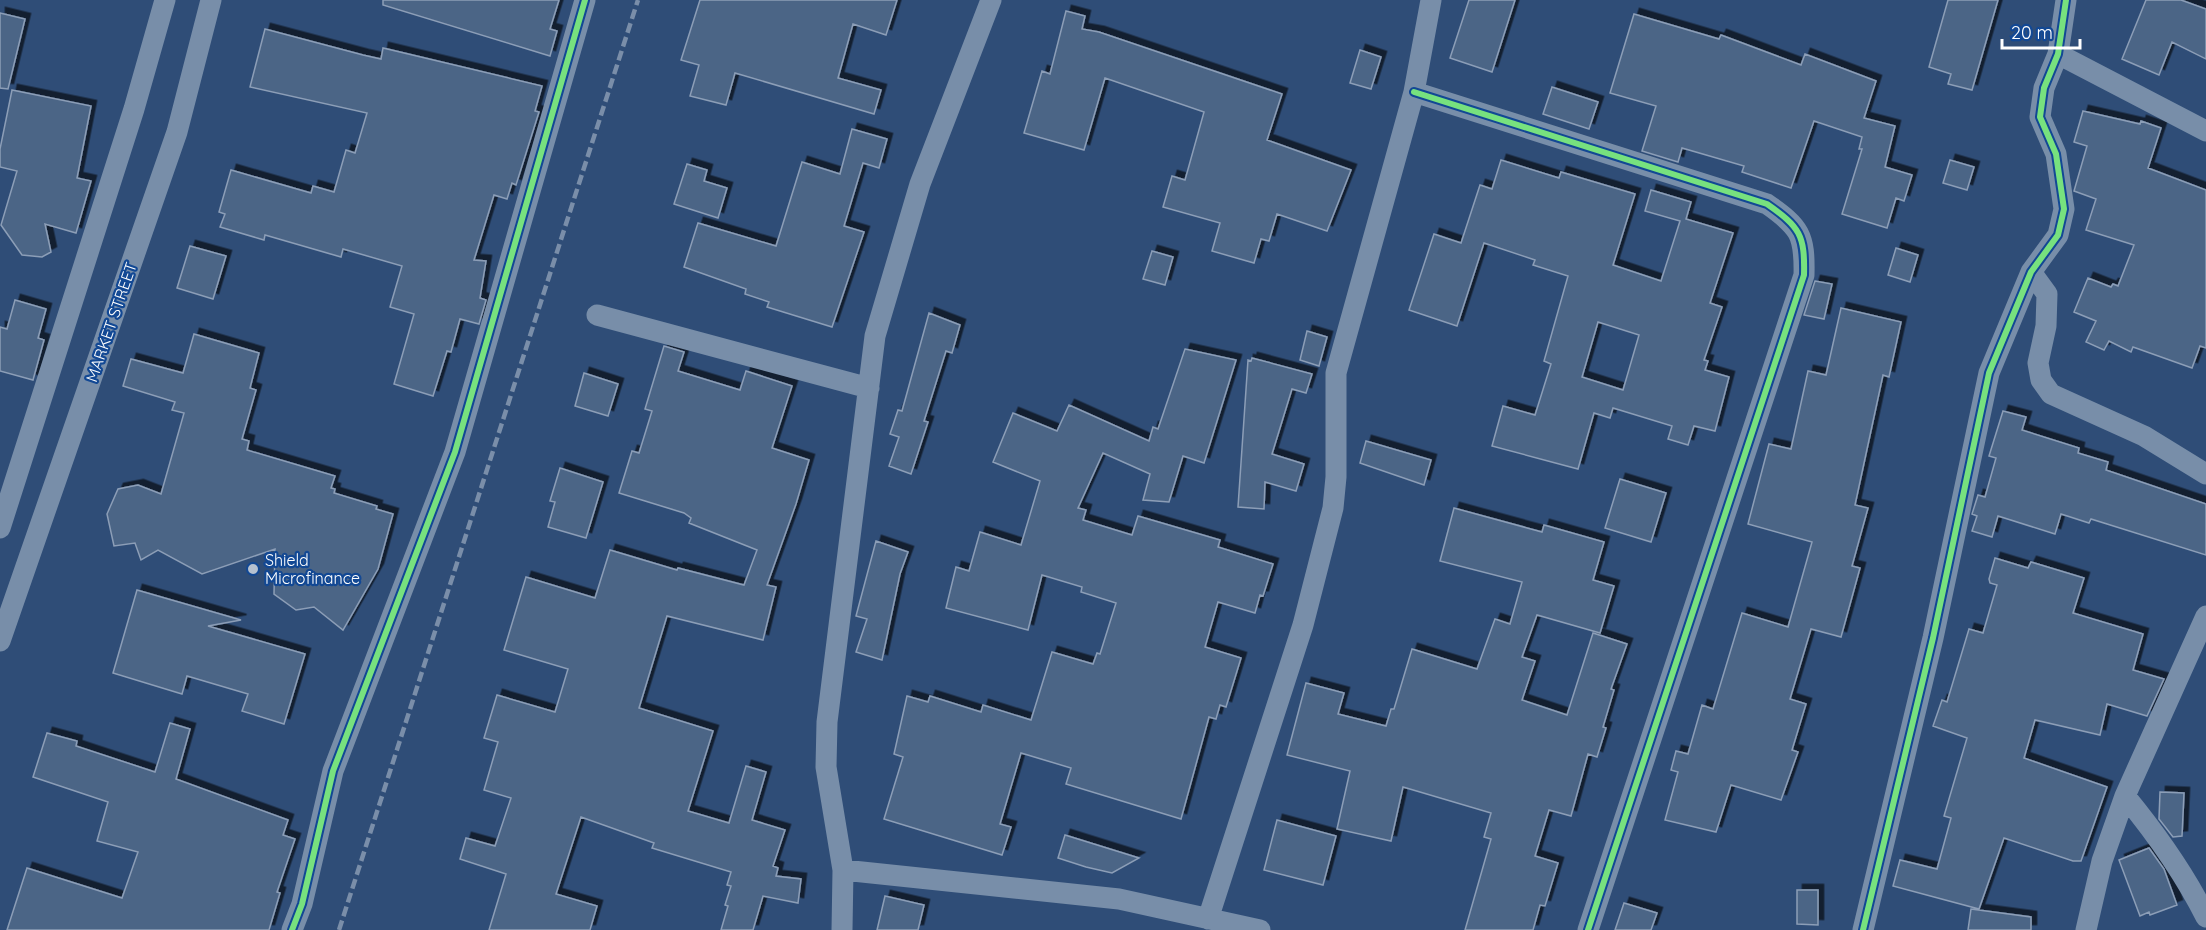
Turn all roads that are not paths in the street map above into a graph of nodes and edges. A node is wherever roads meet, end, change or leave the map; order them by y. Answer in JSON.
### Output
{"nodes":[{"id":1,"x":165,"y":0,"type":"edge"},
{"id":2,"x":211,"y":0,"type":"edge"},
{"id":3,"x":585,"y":0,"type":"edge"},
{"id":4,"x":992,"y":0,"type":"edge"},
{"id":5,"x":1431,"y":0,"type":"edge"},
{"id":6,"x":2066,"y":0,"type":"edge"},
{"id":7,"x":2058,"y":54,"type":"junction"},
{"id":8,"x":1414,"y":92,"type":"junction"},
{"id":9,"x":2206,"y":131,"type":"edge"},
{"id":10,"x":2031,"y":272,"type":"junction"},
{"id":11,"x":597,"y":315,"type":"dead end"},
{"id":12,"x":869,"y":388,"type":"junction"},
{"id":13,"x":2206,"y":474,"type":"edge"},
{"id":14,"x":0,"y":528,"type":"edge"},
{"id":15,"x":2206,"y":616,"type":"edge"},
{"id":16,"x":0,"y":641,"type":"edge"},
{"id":17,"x":2125,"y":796,"type":"junction"},
{"id":18,"x":843,"y":870,"type":"junction"},
{"id":19,"x":2206,"y":917,"type":"edge"},
{"id":20,"x":1208,"y":919,"type":"junction"},
{"id":21,"x":292,"y":930,"type":"edge"},
{"id":22,"x":842,"y":930,"type":"edge"},
{"id":23,"x":1260,"y":930,"type":"edge"},
{"id":24,"x":1588,"y":930,"type":"edge"},
{"id":25,"x":1863,"y":930,"type":"edge"},
{"id":26,"x":2086,"y":930,"type":"edge"}],
"edges":[{"from":1,"to":14,"type":"street"},
{"from":2,"to":16,"type":"street","name":"MARKET STREET"},
{"from":3,"to":21,"type":"street"},
{"from":4,"to":12,"type":"street"},
{"from":5,"to":8,"type":"street"},
{"from":6,"to":7,"type":"street"},
{"from":7,"to":9,"type":"street"},
{"from":7,"to":10,"type":"street"},
{"from":8,"to":20,"type":"street"},
{"from":8,"to":24,"type":"street"},
{"from":10,"to":13,"type":"street"},
{"from":10,"to":25,"type":"street"},
{"from":11,"to":12,"type":"street"},
{"from":12,"to":18,"type":"street"},
{"from":15,"to":17,"type":"street"},
{"from":17,"to":19,"type":"street"},
{"from":17,"to":26,"type":"street"},
{"from":18,"to":20,"type":"street"},
{"from":18,"to":22,"type":"street"},
{"from":20,"to":23,"type":"street"}]}
